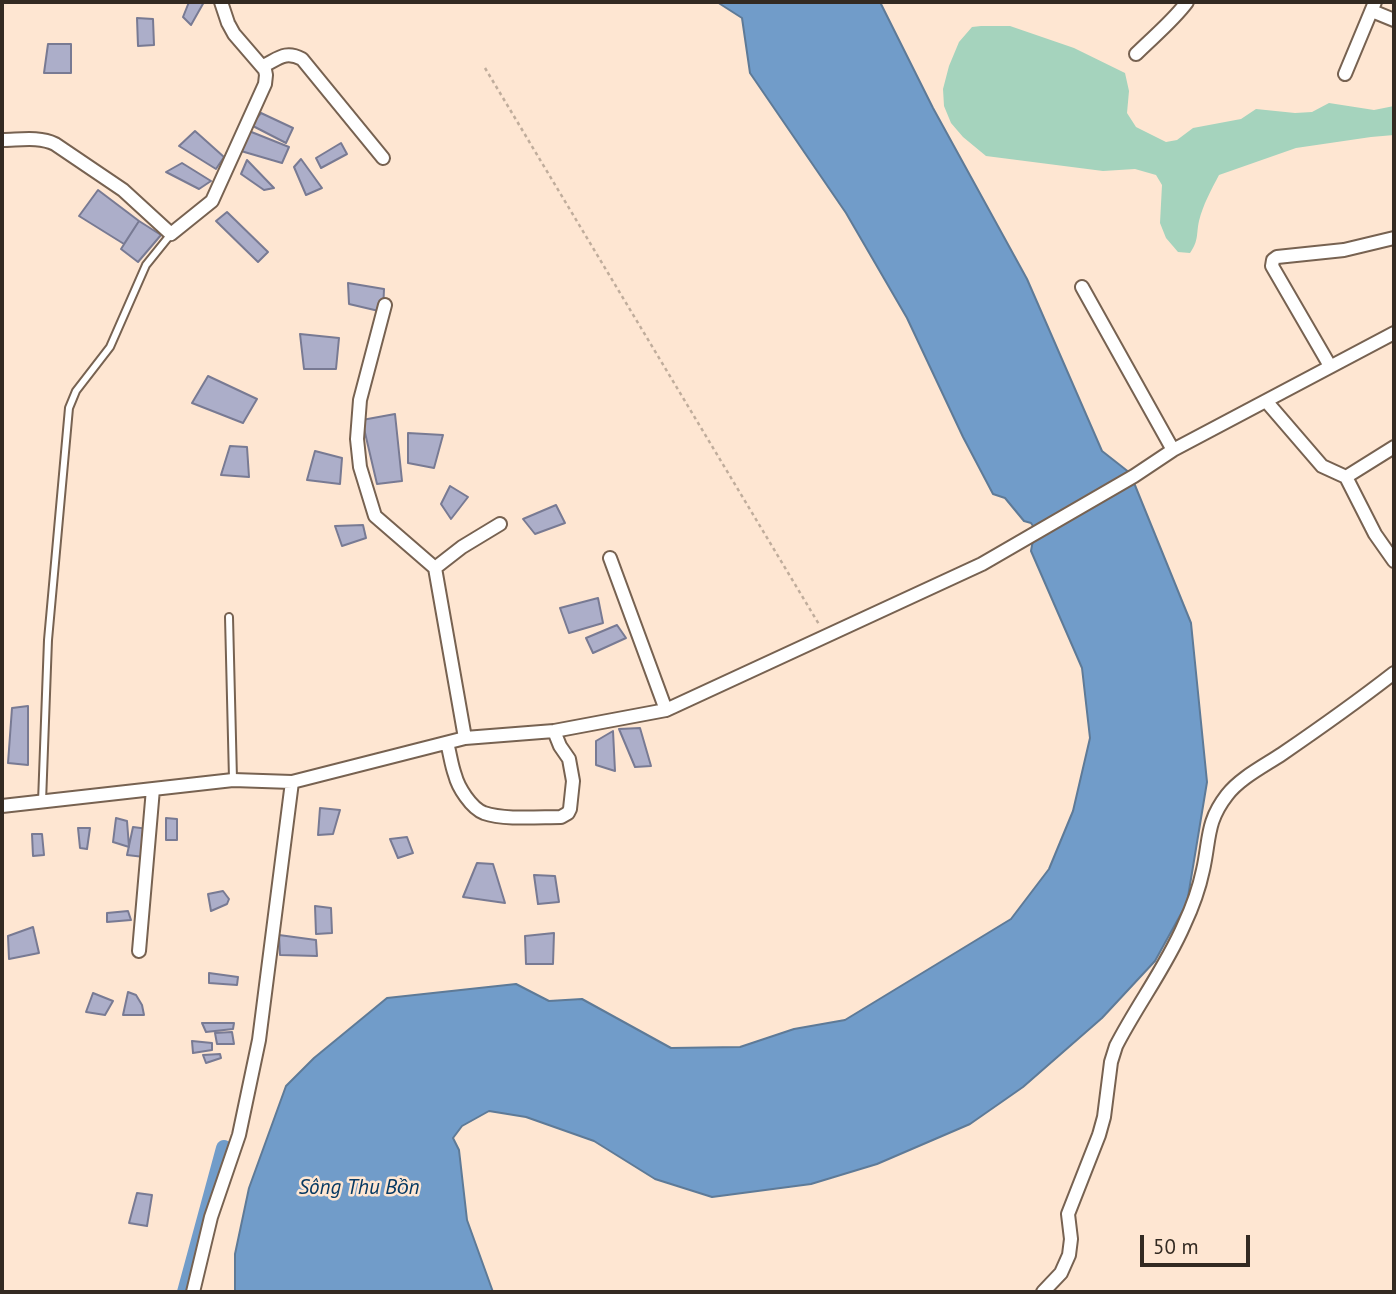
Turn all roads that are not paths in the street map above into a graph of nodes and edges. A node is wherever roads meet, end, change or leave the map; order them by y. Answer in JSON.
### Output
{"nodes":[{"id":1,"x":221,"y":2,"type":"edge"},
{"id":2,"x":1187,"y":2,"type":"edge"},
{"id":3,"x":1374,"y":6,"type":"edge"},
{"id":4,"x":1394,"y":20,"type":"edge"},
{"id":5,"x":1136,"y":54,"type":"dead end"},
{"id":6,"x":263,"y":66,"type":"junction"},
{"id":7,"x":1345,"y":74,"type":"dead end"},
{"id":8,"x":2,"y":140,"type":"edge"},
{"id":9,"x":383,"y":158,"type":"dead end"},
{"id":10,"x":171,"y":234,"type":"junction"},
{"id":11,"x":1394,"y":238,"type":"edge"},
{"id":12,"x":1082,"y":287,"type":"dead end"},
{"id":13,"x":385,"y":304,"type":"dead end"},
{"id":14,"x":1394,"y":333,"type":"edge"},
{"id":15,"x":1330,"y":366,"type":"junction"},
{"id":16,"x":1266,"y":401,"type":"junction"},
{"id":17,"x":1394,"y":447,"type":"edge"},
{"id":18,"x":1173,"y":450,"type":"junction"},
{"id":19,"x":1346,"y":477,"type":"junction"},
{"id":20,"x":500,"y":524,"type":"dead end"},
{"id":21,"x":610,"y":558,"type":"dead end"},
{"id":22,"x":1394,"y":561,"type":"edge"},
{"id":23,"x":435,"y":568,"type":"junction"},
{"id":24,"x":229,"y":617,"type":"dead end"},
{"id":25,"x":1394,"y":673,"type":"edge"},
{"id":26,"x":666,"y":709,"type":"junction"},
{"id":27,"x":554,"y":731,"type":"junction"},
{"id":28,"x":465,"y":738,"type":"junction"},
{"id":29,"x":447,"y":743,"type":"junction"},
{"id":30,"x":233,"y":780,"type":"junction"},
{"id":31,"x":292,"y":782,"type":"junction"},
{"id":32,"x":153,"y":789,"type":"junction"},
{"id":33,"x":42,"y":802,"type":"junction"},
{"id":34,"x":2,"y":806,"type":"edge"},
{"id":35,"x":139,"y":951,"type":"dead end"},
{"id":36,"x":194,"y":1292,"type":"edge"},
{"id":37,"x":1043,"y":1292,"type":"edge"}],
"edges":[{"from":1,"to":6,"type":"street"},
{"from":2,"to":5,"type":"street"},
{"from":3,"to":4,"type":"street"},
{"from":3,"to":7,"type":"street"},
{"from":6,"to":9,"type":"street"},
{"from":6,"to":10,"type":"street"},
{"from":8,"to":10,"type":"street"},
{"from":10,"to":33,"type":"lane"},
{"from":11,"to":15,"type":"street"},
{"from":12,"to":18,"type":"street"},
{"from":13,"to":23,"type":"street"},
{"from":14,"to":15,"type":"street"},
{"from":15,"to":16,"type":"street"},
{"from":16,"to":18,"type":"street"},
{"from":16,"to":19,"type":"street"},
{"from":17,"to":19,"type":"street"},
{"from":18,"to":26,"type":"street"},
{"from":19,"to":22,"type":"street"},
{"from":20,"to":23,"type":"street"},
{"from":21,"to":26,"type":"street"},
{"from":23,"to":28,"type":"street"},
{"from":24,"to":30,"type":"lane"},
{"from":25,"to":37,"type":"street"},
{"from":26,"to":27,"type":"street"},
{"from":27,"to":28,"type":"street"},
{"from":27,"to":29,"type":"street"},
{"from":28,"to":29,"type":"street"},
{"from":29,"to":31,"type":"street"},
{"from":30,"to":31,"type":"street"},
{"from":30,"to":32,"type":"street"},
{"from":31,"to":36,"type":"street"},
{"from":32,"to":33,"type":"street"},
{"from":32,"to":35,"type":"street"},
{"from":33,"to":34,"type":"street"}]}
